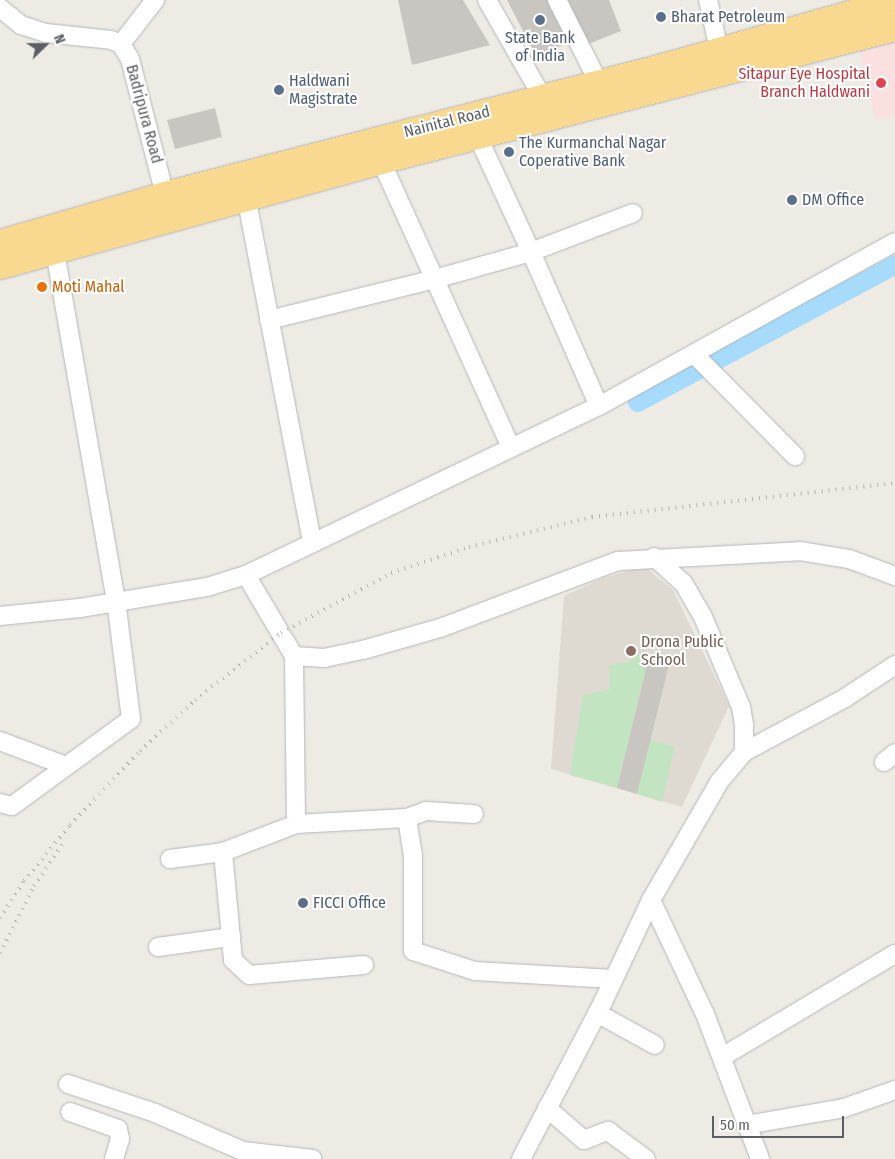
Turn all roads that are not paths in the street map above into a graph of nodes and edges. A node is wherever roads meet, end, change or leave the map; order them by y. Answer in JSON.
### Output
{"nodes":[{"id":1,"x":154,"y":0,"type":"edge"},
{"id":2,"x":487,"y":0,"type":"edge"},
{"id":3,"x":557,"y":0,"type":"edge"},
{"id":4,"x":708,"y":0,"type":"edge"},
{"id":5,"x":895,"y":1,"type":"edge"},
{"id":6,"x":5,"y":6,"type":"edge"},
{"id":7,"x":895,"y":28,"type":"edge"},
{"id":8,"x":121,"y":44,"type":"junction"},
{"id":9,"x":719,"y":50,"type":"junction"},
{"id":10,"x":600,"y":83,"type":"junction"},
{"id":11,"x":543,"y":98,"type":"junction"},
{"id":12,"x":477,"y":135,"type":"junction"},
{"id":13,"x":377,"y":150,"type":"junction"},
{"id":14,"x":246,"y":196,"type":"junction"},
{"id":15,"x":167,"y":206,"type":"junction"},
{"id":16,"x":633,"y":213,"type":"dead end"},
{"id":17,"x":0,"y":242,"type":"edge"},
{"id":18,"x":895,"y":242,"type":"edge"},
{"id":19,"x":55,"y":251,"type":"junction"},
{"id":20,"x":531,"y":252,"type":"junction"},
{"id":21,"x":0,"y":266,"type":"edge"},
{"id":22,"x":435,"y":279,"type":"junction"},
{"id":23,"x":269,"y":320,"type":"junction"},
{"id":24,"x":694,"y":354,"type":"junction"},
{"id":25,"x":599,"y":406,"type":"junction"},
{"id":26,"x":511,"y":447,"type":"junction"},
{"id":27,"x":795,"y":456,"type":"dead end"},
{"id":28,"x":312,"y":542,"type":"junction"},
{"id":29,"x":654,"y":557,"type":"junction"},
{"id":30,"x":246,"y":575,"type":"junction"},
{"id":31,"x":895,"y":576,"type":"edge"},
{"id":32,"x":116,"y":601,"type":"junction"},
{"id":33,"x":0,"y":616,"type":"edge"},
{"id":34,"x":294,"y":656,"type":"junction"},
{"id":35,"x":895,"y":665,"type":"edge"},
{"id":36,"x":0,"y":741,"type":"edge"},
{"id":37,"x":744,"y":752,"type":"junction"},
{"id":38,"x":66,"y":766,"type":"junction"},
{"id":39,"x":0,"y":802,"type":"edge"},
{"id":40,"x":474,"y":814,"type":"dead end"},
{"id":41,"x":407,"y":818,"type":"junction"},
{"id":42,"x":296,"y":824,"type":"junction"},
{"id":43,"x":223,"y":852,"type":"junction"},
{"id":44,"x":170,"y":859,"type":"dead end"},
{"id":45,"x":651,"y":900,"type":"junction"},
{"id":46,"x":230,"y":937,"type":"junction"},
{"id":47,"x":158,"y":947,"type":"dead end"},
{"id":48,"x":895,"y":954,"type":"edge"},
{"id":49,"x":364,"y":964,"type":"dead end"},
{"id":50,"x":613,"y":979,"type":"junction"},
{"id":51,"x":597,"y":1013,"type":"junction"},
{"id":52,"x":654,"y":1045,"type":"dead end"},
{"id":53,"x":722,"y":1057,"type":"junction"},
{"id":54,"x":68,"y":1084,"type":"dead end"},
{"id":55,"x":895,"y":1090,"type":"edge"},
{"id":56,"x":547,"y":1108,"type":"junction"},
{"id":57,"x":70,"y":1112,"type":"dead end"},
{"id":58,"x":746,"y":1125,"type":"junction"},
{"id":59,"x":114,"y":1159,"type":"edge"},
{"id":60,"x":313,"y":1159,"type":"edge"},
{"id":61,"x":520,"y":1159,"type":"edge"},
{"id":62,"x":646,"y":1159,"type":"edge"},
{"id":63,"x":760,"y":1159,"type":"edge"}],
"edges":[{"from":1,"to":8,"type":"street"},
{"from":2,"to":11,"type":"street"},
{"from":3,"to":10,"type":"street"},
{"from":4,"to":9,"type":"street"},
{"from":5,"to":9,"type":"highway","name":"Nainital Road"},
{"from":6,"to":8,"type":"street","name":"Badripura Road"},
{"from":7,"to":12,"type":"highway","name":"Nainital Road"},
{"from":8,"to":15,"type":"street","name":"Badripura Road"},
{"from":9,"to":10,"type":"highway","name":"Nainital Road"},
{"from":10,"to":11,"type":"highway","name":"Nainital Road"},
{"from":11,"to":13,"type":"highway","name":"Nainital Road"},
{"from":12,"to":13,"type":"highway","name":"Nainital Road"},
{"from":12,"to":20,"type":"street"},
{"from":13,"to":14,"type":"highway","name":"Nainital Road"},
{"from":13,"to":15,"type":"highway","name":"Nainital Road"},
{"from":13,"to":22,"type":"street"},
{"from":14,"to":15,"type":"highway","name":"Nainital Road"},
{"from":14,"to":23,"type":"street"},
{"from":15,"to":17,"type":"highway","name":"Nainital Road"},
{"from":15,"to":19,"type":"highway","name":"Nainital Road"},
{"from":16,"to":20,"type":"street"},
{"from":18,"to":24,"type":"street"},
{"from":19,"to":21,"type":"highway","name":"Nainital Road"},
{"from":19,"to":32,"type":"street"},
{"from":20,"to":22,"type":"street"},
{"from":20,"to":25,"type":"street"},
{"from":22,"to":23,"type":"street"},
{"from":22,"to":26,"type":"street"},
{"from":23,"to":28,"type":"street"},
{"from":24,"to":25,"type":"street"},
{"from":24,"to":27,"type":"street"},
{"from":25,"to":26,"type":"street"},
{"from":26,"to":28,"type":"street"},
{"from":28,"to":30,"type":"street"},
{"from":29,"to":31,"type":"street"},
{"from":29,"to":34,"type":"street"},
{"from":29,"to":37,"type":"street"},
{"from":30,"to":32,"type":"street"},
{"from":30,"to":34,"type":"street"},
{"from":32,"to":33,"type":"street"},
{"from":32,"to":38,"type":"street"},
{"from":34,"to":42,"type":"street"},
{"from":35,"to":37,"type":"street"},
{"from":36,"to":38,"type":"street"},
{"from":37,"to":45,"type":"street"},
{"from":38,"to":39,"type":"street"},
{"from":40,"to":41,"type":"street"},
{"from":41,"to":42,"type":"street"},
{"from":41,"to":50,"type":"street"},
{"from":42,"to":43,"type":"street"},
{"from":43,"to":44,"type":"street"},
{"from":43,"to":46,"type":"street"},
{"from":45,"to":50,"type":"street"},
{"from":45,"to":53,"type":"street"},
{"from":46,"to":47,"type":"street"},
{"from":46,"to":49,"type":"street"},
{"from":48,"to":53,"type":"street"},
{"from":50,"to":51,"type":"street"},
{"from":51,"to":52,"type":"street"},
{"from":51,"to":56,"type":"street"},
{"from":53,"to":58,"type":"street"},
{"from":54,"to":60,"type":"street"},
{"from":55,"to":58,"type":"street"},
{"from":56,"to":61,"type":"street"},
{"from":56,"to":62,"type":"street"},
{"from":57,"to":59,"type":"street"},
{"from":58,"to":63,"type":"street"}]}
